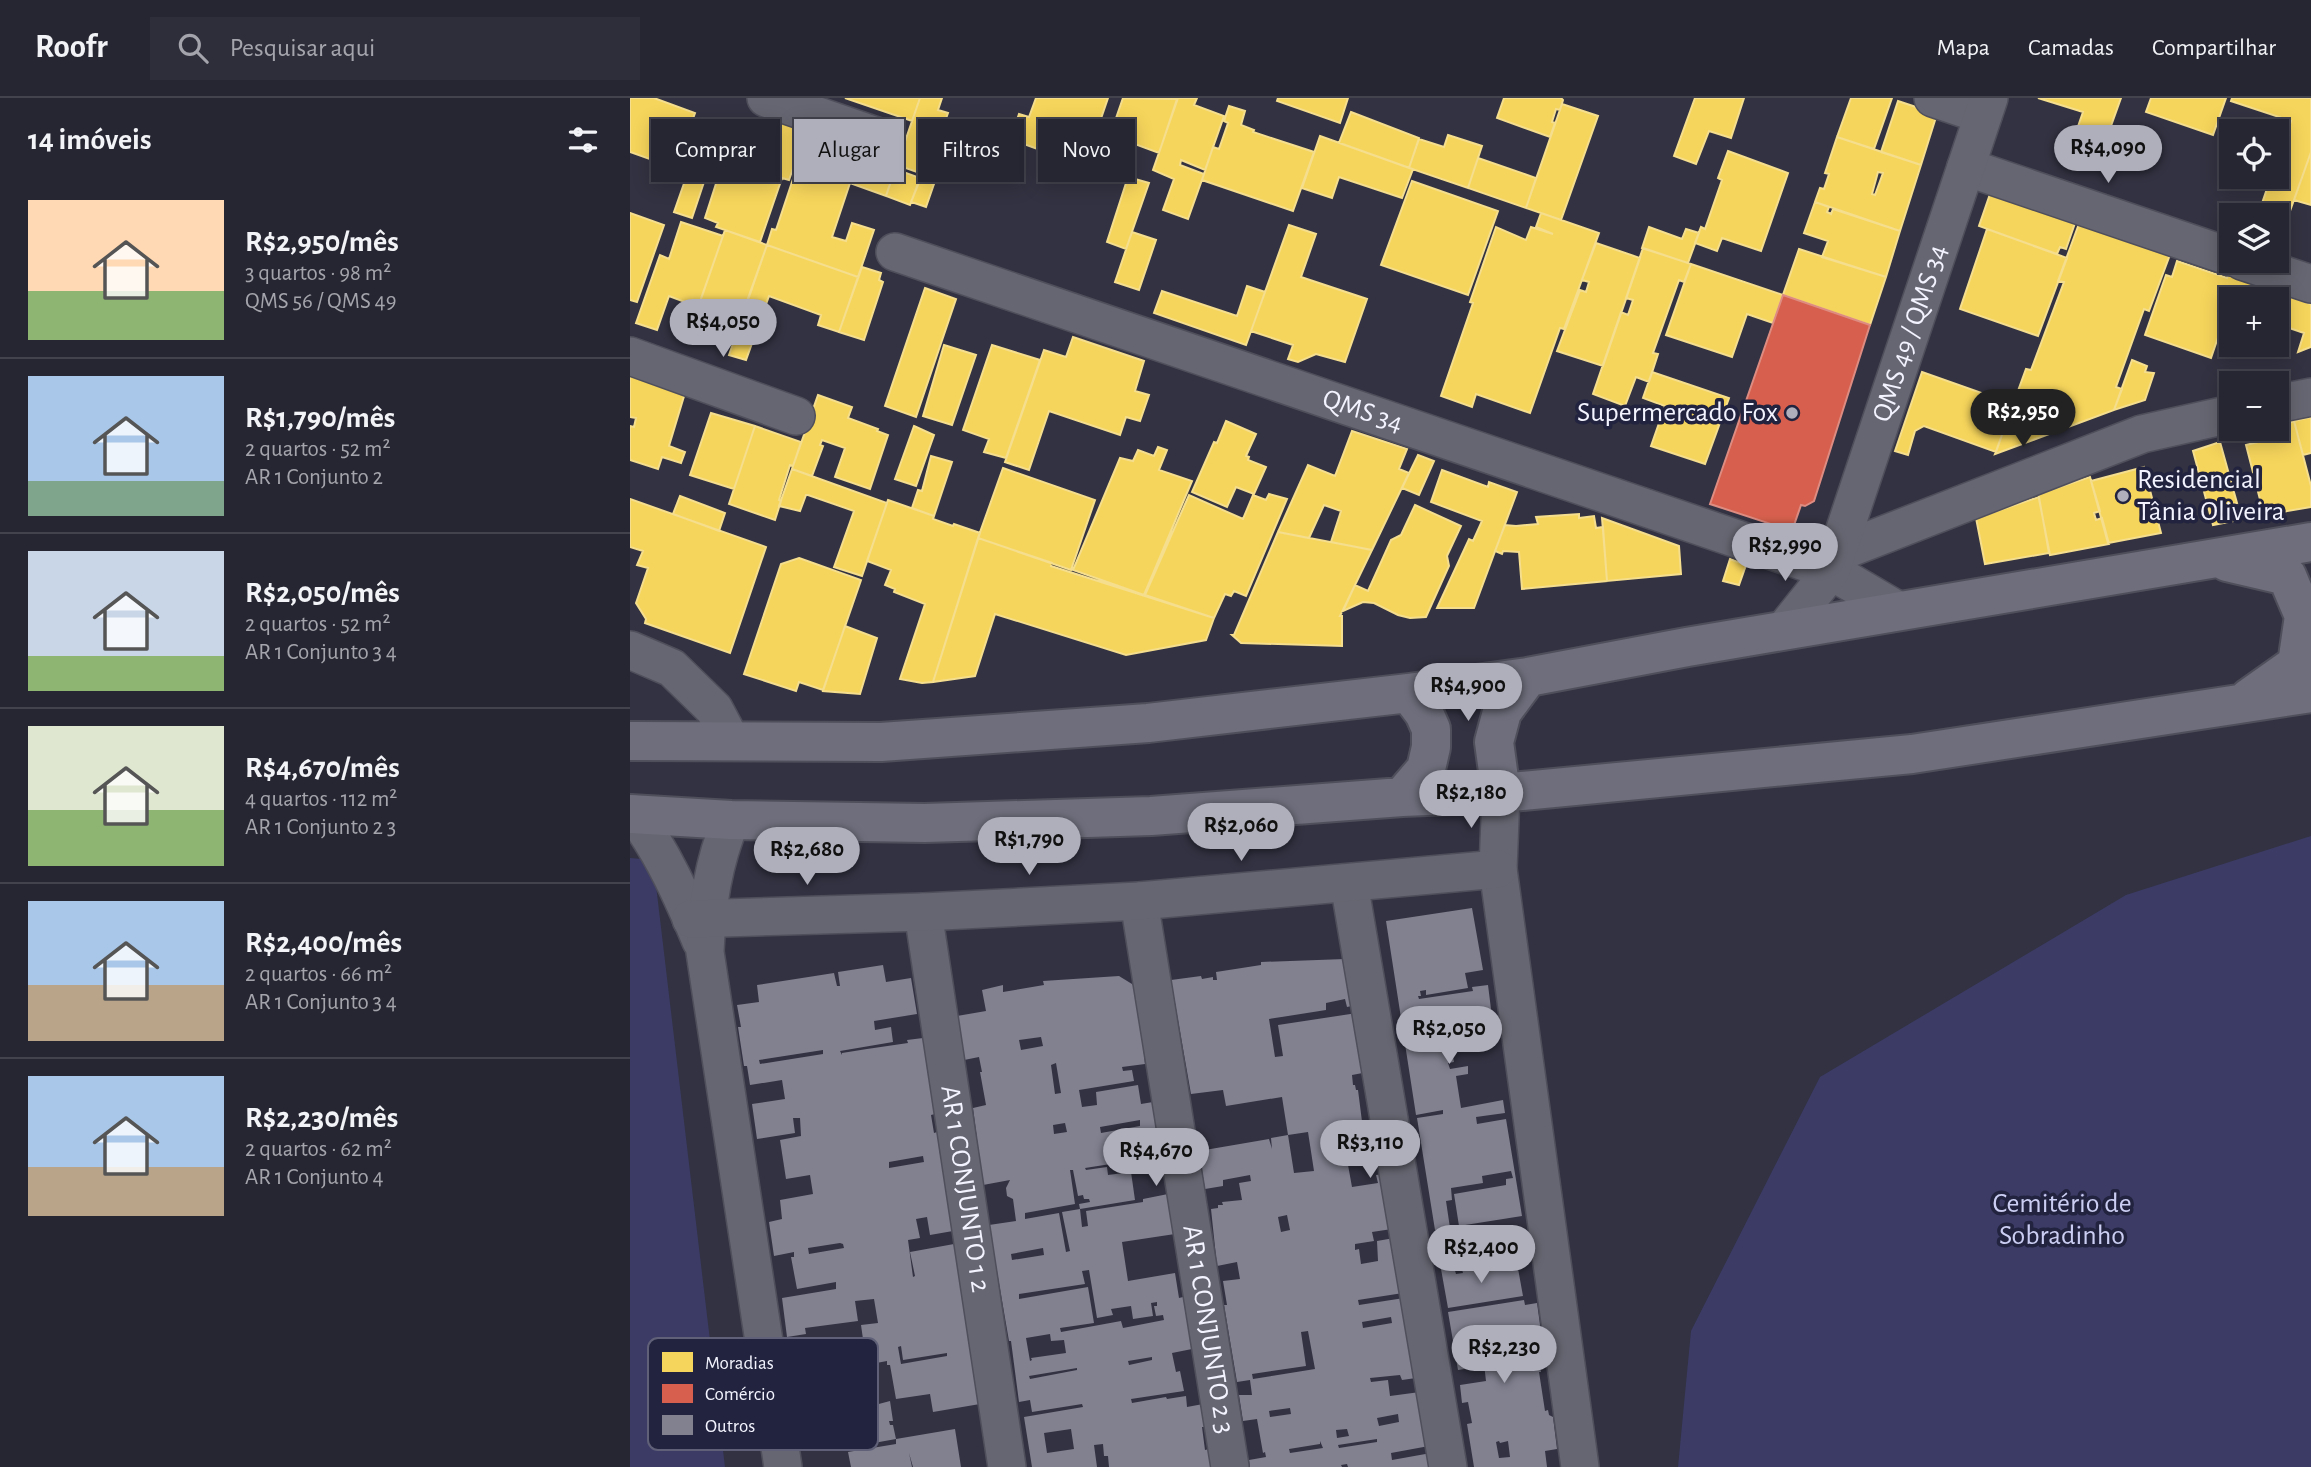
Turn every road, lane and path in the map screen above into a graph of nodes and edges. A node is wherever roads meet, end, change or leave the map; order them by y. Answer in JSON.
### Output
{"nodes":[{"id":1,"x":766,"y":98,"type":"edge"},
{"id":2,"x":1933,"y":98,"type":"edge"},
{"id":3,"x":1986,"y":106,"type":"edge"},
{"id":4,"x":827,"y":119,"type":"edge"},
{"id":5,"x":1966,"y":167,"type":"junction"},
{"id":6,"x":895,"y":252,"type":"dead end"},
{"id":7,"x":2219,"y":253,"type":"edge"},
{"id":8,"x":2278,"y":273,"type":"edge"},
{"id":9,"x":2311,"y":284,"type":"edge"},
{"id":10,"x":630,"y":356,"type":"edge"},
{"id":11,"x":2311,"y":397,"type":"edge"},
{"id":12,"x":2289,"y":402,"type":"edge"},
{"id":13,"x":796,"y":416,"type":"dead end"},
{"id":14,"x":2219,"y":417,"type":"edge"},
{"id":15,"x":2311,"y":541,"type":"edge"},
{"id":16,"x":2213,"y":558,"type":"junction"},
{"id":17,"x":1834,"y":562,"type":"junction"},
{"id":18,"x":1899,"y":611,"type":"junction"},
{"id":19,"x":1784,"y":631,"type":"junction"},
{"id":20,"x":630,"y":650,"type":"edge"},
{"id":21,"x":1528,"y":677,"type":"junction"},
{"id":22,"x":2311,"y":693,"type":"edge"},
{"id":23,"x":1409,"y":694,"type":"junction"},
{"id":24,"x":2238,"y":705,"type":"junction"},
{"id":25,"x":630,"y":741,"type":"edge"},
{"id":26,"x":731,"y":741,"type":"junction"},
{"id":27,"x":1501,"y":793,"type":"junction"},
{"id":28,"x":1402,"y":797,"type":"junction"},
{"id":29,"x":632,"y":814,"type":"edge"},
{"id":30,"x":731,"y":820,"type":"junction"},
{"id":31,"x":1498,"y":869,"type":"junction"},
{"id":32,"x":1349,"y":883,"type":"junction"},
{"id":33,"x":1139,"y":901,"type":"junction"},
{"id":34,"x":923,"y":912,"type":"junction"},
{"id":35,"x":701,"y":930,"type":"junction"},
{"id":36,"x":763,"y":1338,"type":"edge"},
{"id":37,"x":1007,"y":1467,"type":"edge"},
{"id":38,"x":1230,"y":1467,"type":"edge"},
{"id":39,"x":1448,"y":1467,"type":"edge"},
{"id":40,"x":1580,"y":1467,"type":"edge"}],
"edges":[{"from":1,"to":4,"type":"street"},
{"from":2,"to":3,"type":"street"},
{"from":3,"to":5,"type":"street","name":"QMS 49 / QMS 34"},
{"from":5,"to":7,"type":"street"},
{"from":5,"to":17,"type":"street","name":"QMS 49 / QMS 34"},
{"from":6,"to":17,"type":"street","name":"QMS 34"},
{"from":8,"to":9,"type":"street"},
{"from":10,"to":13,"type":"street"},
{"from":11,"to":12,"type":"street"},
{"from":14,"to":17,"type":"street"},
{"from":15,"to":16,"type":"main road"},
{"from":16,"to":18,"type":"main road"},
{"from":16,"to":24,"type":"main road"},
{"from":17,"to":18,"type":"street","name":"QMS 34"},
{"from":17,"to":19,"type":"street"},
{"from":18,"to":19,"type":"main road"},
{"from":19,"to":21,"type":"main road"},
{"from":20,"to":26,"type":"street"},
{"from":21,"to":23,"type":"main road"},
{"from":21,"to":27,"type":"main road"},
{"from":22,"to":24,"type":"main road"},
{"from":23,"to":26,"type":"main road"},
{"from":23,"to":28,"type":"main road"},
{"from":24,"to":27,"type":"main road"},
{"from":25,"to":26,"type":"main road"},
{"from":27,"to":28,"type":"main road"},
{"from":27,"to":31,"type":"street"},
{"from":28,"to":30,"type":"main road"},
{"from":29,"to":30,"type":"main road"},
{"from":29,"to":35,"type":"street"},
{"from":30,"to":35,"type":"street"},
{"from":31,"to":32,"type":"street"},
{"from":31,"to":40,"type":"street"},
{"from":32,"to":33,"type":"street"},
{"from":32,"to":39,"type":"street"},
{"from":33,"to":34,"type":"street"},
{"from":33,"to":38,"type":"street","name":"AR 1 CONJUNTO 2 3"},
{"from":34,"to":35,"type":"street"},
{"from":34,"to":37,"type":"street","name":"AR 1 CONJUNTO 1 2"},
{"from":35,"to":36,"type":"street"}]}
